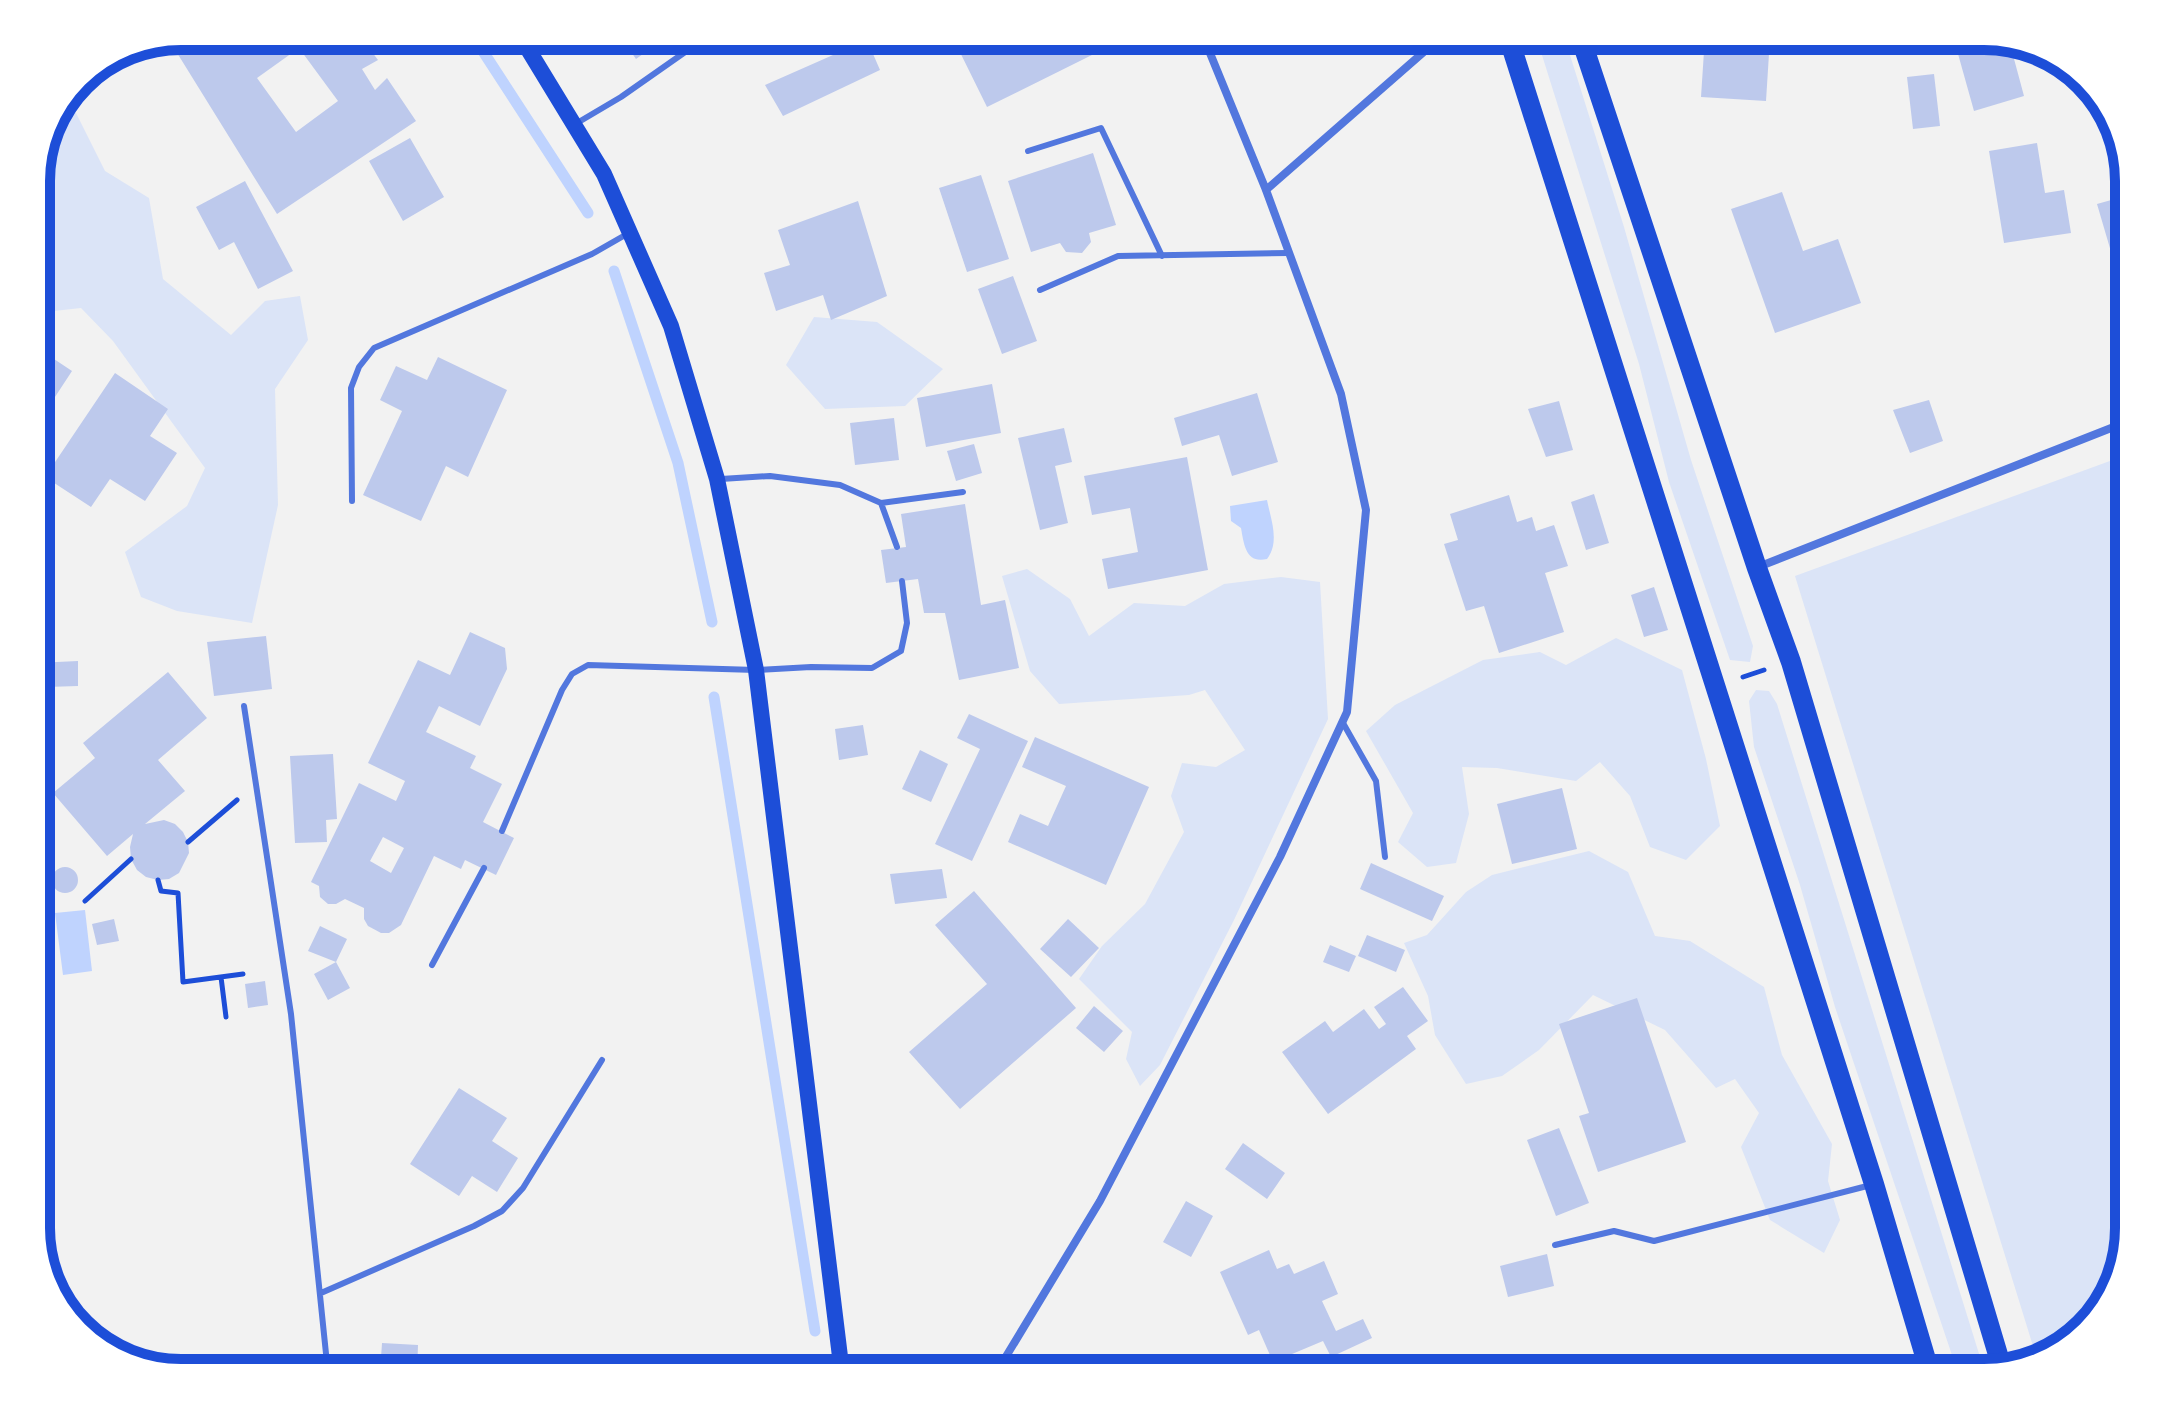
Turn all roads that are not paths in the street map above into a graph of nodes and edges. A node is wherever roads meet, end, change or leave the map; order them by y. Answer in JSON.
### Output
{"nodes":[{"id":1,"x":528,"y":50,"type":"edge"},
{"id":2,"x":688,"y":50,"type":"edge"},
{"id":3,"x":1209,"y":50,"type":"edge"},
{"id":4,"x":1426,"y":50,"type":"edge"},
{"id":5,"x":1512,"y":50,"type":"edge"},
{"id":6,"x":1585,"y":50,"type":"edge"},
{"id":7,"x":574,"y":125,"type":"junction"},
{"id":8,"x":1028,"y":151,"type":"dead end"},
{"id":9,"x":1266,"y":190,"type":"junction"},
{"id":10,"x":630,"y":232,"type":"junction"},
{"id":11,"x":1288,"y":253,"type":"junction"},
{"id":12,"x":1162,"y":256,"type":"junction"},
{"id":13,"x":1040,"y":290,"type":"dead end"},
{"id":14,"x":2115,"y":427,"type":"edge"},
{"id":15,"x":717,"y":479,"type":"junction"},
{"id":16,"x":963,"y":492,"type":"dead end"},
{"id":17,"x":352,"y":501,"type":"dead end"},
{"id":18,"x":881,"y":503,"type":"junction"},
{"id":19,"x":897,"y":547,"type":"dead end"},
{"id":20,"x":1757,"y":568,"type":"junction"},
{"id":21,"x":902,"y":581,"type":"dead end"},
{"id":22,"x":756,"y":670,"type":"junction"},
{"id":23,"x":244,"y":706,"type":"dead end"},
{"id":24,"x":1343,"y":723,"type":"junction"},
{"id":25,"x":502,"y":831,"type":"dead end"},
{"id":26,"x":1385,"y":857,"type":"dead end"},
{"id":27,"x":484,"y":868,"type":"dead end"},
{"id":28,"x":432,"y":965,"type":"dead end"},
{"id":29,"x":602,"y":1060,"type":"dead end"},
{"id":30,"x":1874,"y":1184,"type":"junction"},
{"id":31,"x":1555,"y":1245,"type":"dead end"},
{"id":32,"x":321,"y":1293,"type":"junction"},
{"id":33,"x":1999,"y":1357,"type":"edge"},
{"id":34,"x":327,"y":1359,"type":"edge"},
{"id":35,"x":836,"y":1359,"type":"edge"},
{"id":36,"x":1004,"y":1359,"type":"edge"},
{"id":37,"x":1926,"y":1359,"type":"edge"}],
"edges":[{"from":1,"to":7,"type":"main road"},
{"from":2,"to":7,"type":"lane"},
{"from":3,"to":9,"type":"street"},
{"from":4,"to":9,"type":"street"},
{"from":5,"to":30,"type":"main road"},
{"from":6,"to":20,"type":"main road"},
{"from":7,"to":10,"type":"main road"},
{"from":8,"to":12,"type":"lane"},
{"from":9,"to":11,"type":"street"},
{"from":10,"to":15,"type":"main road"},
{"from":10,"to":17,"type":"lane"},
{"from":11,"to":12,"type":"lane"},
{"from":11,"to":24,"type":"street"},
{"from":12,"to":13,"type":"lane"},
{"from":14,"to":20,"type":"street"},
{"from":15,"to":18,"type":"lane"},
{"from":15,"to":22,"type":"main road"},
{"from":16,"to":18,"type":"lane"},
{"from":18,"to":19,"type":"lane"},
{"from":20,"to":33,"type":"main road"},
{"from":21,"to":22,"type":"lane"},
{"from":22,"to":25,"type":"lane"},
{"from":22,"to":35,"type":"main road"},
{"from":23,"to":32,"type":"lane"},
{"from":24,"to":26,"type":"lane"},
{"from":24,"to":36,"type":"street"},
{"from":27,"to":28,"type":"lane"},
{"from":29,"to":32,"type":"lane"},
{"from":30,"to":31,"type":"lane"},
{"from":30,"to":37,"type":"main road"},
{"from":32,"to":34,"type":"lane"}]}
